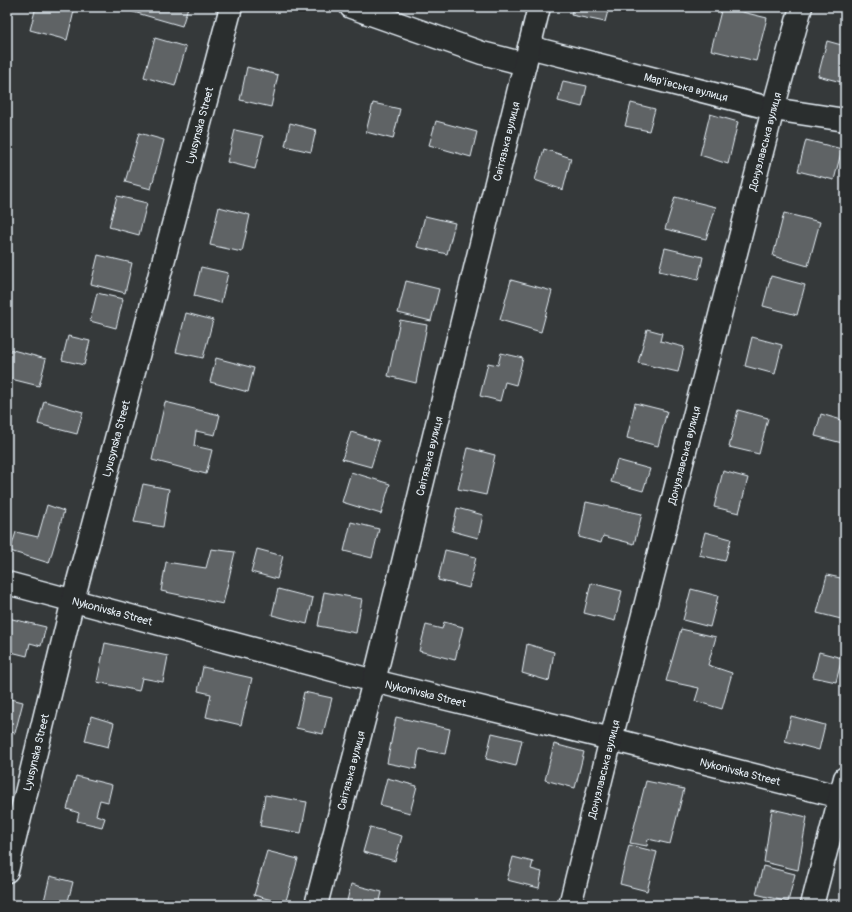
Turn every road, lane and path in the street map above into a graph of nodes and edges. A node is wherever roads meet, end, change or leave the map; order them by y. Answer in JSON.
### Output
{"nodes":[{"id":1,"x":231,"y":7,"type":"edge"},
{"id":2,"x":351,"y":7,"type":"edge"},
{"id":3,"x":539,"y":7,"type":"edge"},
{"id":4,"x":801,"y":7,"type":"edge"},
{"id":5,"x":527,"y":56,"type":"junction"},
{"id":6,"x":773,"y":109,"type":"junction"},
{"id":7,"x":845,"y":120,"type":"edge"},
{"id":8,"x":7,"y":583,"type":"edge"},
{"id":9,"x":73,"y":600,"type":"junction"},
{"id":10,"x":374,"y":681,"type":"junction"},
{"id":11,"x":611,"y":739,"type":"junction"},
{"id":12,"x":843,"y":791,"type":"edge"},
{"id":13,"x":7,"y":871,"type":"edge"},
{"id":14,"x":316,"y":905,"type":"edge"},
{"id":15,"x":570,"y":905,"type":"edge"},
{"id":16,"x":812,"y":905,"type":"edge"}],
"edges":[{"from":1,"to":9,"type":"street","name":"Lyusynska Street"},
{"from":2,"to":5,"type":"street","name":"Мар'ївська вулиця"},
{"from":3,"to":5,"type":"street","name":"Світязька вулиця"},
{"from":4,"to":6,"type":"street","name":"Донузлавська вулиця"},
{"from":5,"to":6,"type":"street","name":"Мар'ївська вулиця"},
{"from":5,"to":10,"type":"street","name":"Світязька вулиця"},
{"from":6,"to":7,"type":"street","name":"Мар'ївська вулиця"},
{"from":6,"to":11,"type":"street","name":"Донузлавська вулиця"},
{"from":8,"to":9,"type":"street","name":"Nykonivska Street"},
{"from":9,"to":10,"type":"street","name":"Nykonivska Street"},
{"from":9,"to":13,"type":"street","name":"Lyusynska Street"},
{"from":10,"to":11,"type":"street","name":"Nykonivska Street"},
{"from":10,"to":14,"type":"street","name":"Світязька вулиця"},
{"from":11,"to":12,"type":"street","name":"Nykonivska Street"},
{"from":11,"to":15,"type":"street","name":"Донузлавська вулиця"},
{"from":12,"to":16,"type":"street"}]}
